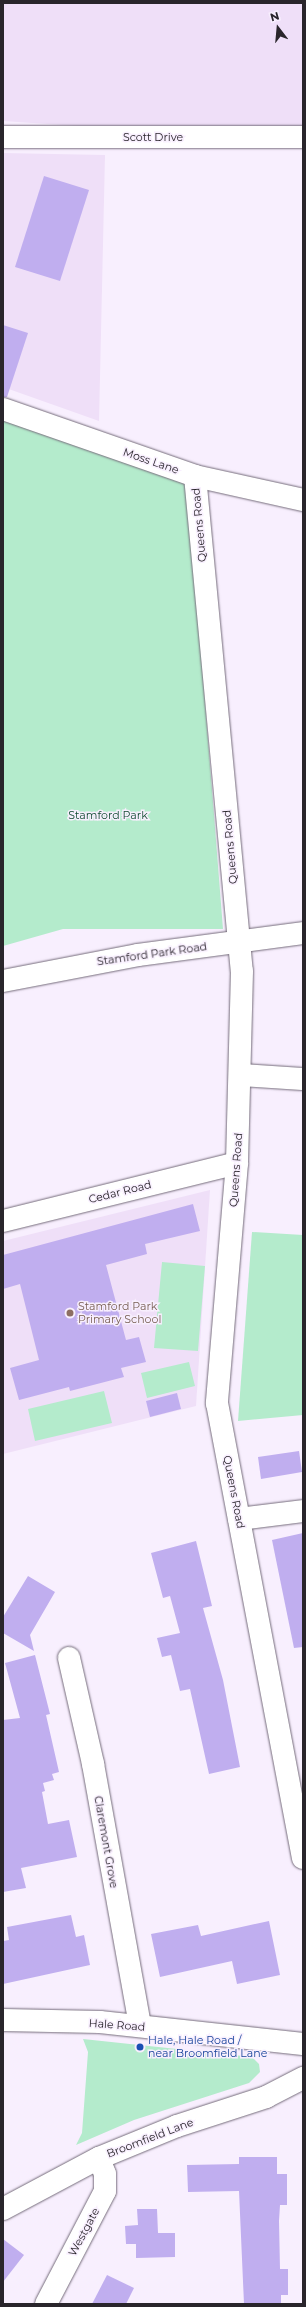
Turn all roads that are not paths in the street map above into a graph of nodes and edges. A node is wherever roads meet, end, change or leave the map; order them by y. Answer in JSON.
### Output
{"nodes":[{"id":1,"x":3,"y":137,"type":"edge"},
{"id":2,"x":303,"y":137,"type":"edge"},
{"id":3,"x":3,"y":409,"type":"edge"},
{"id":4,"x":195,"y":476,"type":"junction"},
{"id":5,"x":303,"y":500,"type":"edge"},
{"id":6,"x":303,"y":933,"type":"edge"},
{"id":7,"x":239,"y":942,"type":"junction"},
{"id":8,"x":3,"y":981,"type":"edge"},
{"id":9,"x":241,"y":1076,"type":"junction"},
{"id":10,"x":303,"y":1079,"type":"edge"},
{"id":11,"x":237,"y":1163,"type":"junction"},
{"id":12,"x":3,"y":1221,"type":"edge"},
{"id":13,"x":303,"y":1511,"type":"edge"},
{"id":14,"x":239,"y":1520,"type":"junction"},
{"id":15,"x":70,"y":1658,"type":"dead end"},
{"id":16,"x":303,"y":1858,"type":"edge"},
{"id":17,"x":3,"y":2020,"type":"edge"},
{"id":18,"x":140,"y":2026,"type":"junction"},
{"id":19,"x":303,"y":2044,"type":"edge"},
{"id":20,"x":303,"y":2078,"type":"edge"},
{"id":21,"x":99,"y":2158,"type":"junction"},
{"id":22,"x":3,"y":2209,"type":"edge"},
{"id":23,"x":46,"y":2304,"type":"edge"}],
"edges":[{"from":1,"to":2,"type":"street","name":"Scott Drive"},
{"from":3,"to":4,"type":"street","name":"Moss Lane"},
{"from":4,"to":5,"type":"street","name":"Moss Lane"},
{"from":4,"to":7,"type":"street","name":"Queens Road"},
{"from":6,"to":7,"type":"street","name":"Stamford Park Road"},
{"from":7,"to":8,"type":"street","name":"Stamford Park Road"},
{"from":7,"to":9,"type":"street","name":"Queens Road"},
{"from":9,"to":10,"type":"street"},
{"from":9,"to":11,"type":"street","name":"Queens Road"},
{"from":11,"to":12,"type":"street","name":"Cedar Road"},
{"from":11,"to":14,"type":"street","name":"Queens Road"},
{"from":13,"to":14,"type":"street"},
{"from":14,"to":16,"type":"street","name":"Queens Road"},
{"from":15,"to":18,"type":"street","name":"Claremont Grove"},
{"from":17,"to":18,"type":"street","name":"Hale Road"},
{"from":18,"to":19,"type":"street","name":"Hale Road"},
{"from":20,"to":21,"type":"street","name":"Broomfield Lane"},
{"from":21,"to":22,"type":"street","name":"Broomfield Lane"},
{"from":21,"to":23,"type":"street","name":"Westgate"}]}
